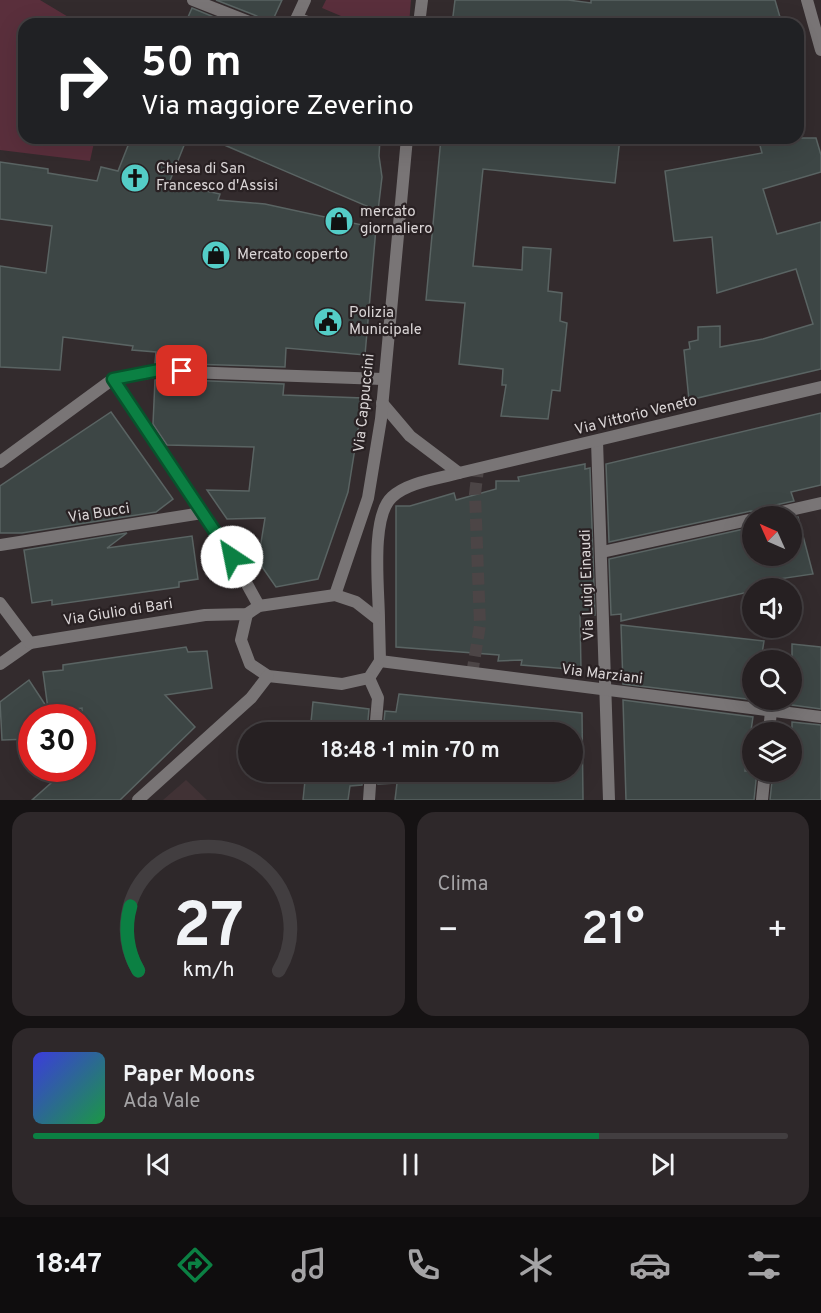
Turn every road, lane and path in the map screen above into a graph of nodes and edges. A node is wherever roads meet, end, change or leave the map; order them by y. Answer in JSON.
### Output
{"nodes":[{"id":1,"x":193,"y":0,"type":"edge"},
{"id":2,"x":305,"y":0,"type":"edge"},
{"id":3,"x":422,"y":0,"type":"edge"},
{"id":4,"x":807,"y":0,"type":"edge"},
{"id":5,"x":239,"y":18,"type":"edge"},
{"id":6,"x":297,"y":18,"type":"edge"},
{"id":7,"x":420,"y":18,"type":"edge"},
{"id":8,"x":821,"y":50,"type":"edge"},
{"id":9,"x":406,"y":144,"type":"edge"},
{"id":10,"x":113,"y":379,"type":"junction"},
{"id":11,"x":383,"y":379,"type":"junction"},
{"id":12,"x":821,"y":387,"type":"edge"},
{"id":13,"x":382,"y":403,"type":"junction"},
{"id":14,"x":597,"y":441,"type":"junction"},
{"id":15,"x":0,"y":462,"type":"edge"},
{"id":16,"x":459,"y":473,"type":"junction"},
{"id":17,"x":821,"y":503,"type":"edge"},
{"id":18,"x":802,"y":507,"type":"edge"},
{"id":19,"x":202,"y":513,"type":"junction"},
{"id":20,"x":742,"y":521,"type":"edge"},
{"id":21,"x":0,"y":545,"type":"edge"},
{"id":22,"x":602,"y":552,"type":"junction"},
{"id":23,"x":335,"y":595,"type":"junction"},
{"id":24,"x":0,"y":603,"type":"edge"},
{"id":25,"x":259,"y":606,"type":"junction"},
{"id":26,"x":248,"y":614,"type":"junction"},
{"id":27,"x":379,"y":621,"type":"junction"},
{"id":28,"x":30,"y":642,"type":"junction"},
{"id":29,"x":380,"y":661,"type":"junction"},
{"id":30,"x":0,"y":664,"type":"edge"},
{"id":31,"x":267,"y":676,"type":"junction"},
{"id":32,"x":369,"y":678,"type":"junction"},
{"id":33,"x":608,"y":690,"type":"junction"},
{"id":34,"x":771,"y":711,"type":"junction"},
{"id":35,"x":821,"y":717,"type":"edge"},
{"id":36,"x":376,"y":722,"type":"edge"},
{"id":37,"x":770,"y":722,"type":"edge"},
{"id":38,"x":370,"y":782,"type":"edge"},
{"id":39,"x":764,"y":782,"type":"edge"},
{"id":40,"x":138,"y":800,"type":"edge"},
{"id":41,"x":369,"y":800,"type":"edge"},
{"id":42,"x":609,"y":800,"type":"edge"},
{"id":43,"x":762,"y":800,"type":"edge"}],
"edges":[{"from":1,"to":5,"type":"street"},
{"from":2,"to":6,"type":"street"},
{"from":3,"to":7,"type":"street"},
{"from":4,"to":8,"type":"street"},
{"from":9,"to":11,"type":"street","name":"Via Cappuccini"},
{"from":10,"to":11,"type":"street"},
{"from":10,"to":15,"type":"street"},
{"from":10,"to":19,"type":"street"},
{"from":11,"to":13,"type":"street","name":"Via Cappuccini"},
{"from":12,"to":14,"type":"street","name":"Via Vittorio Veneto"},
{"from":13,"to":16,"type":"street"},
{"from":13,"to":23,"type":"street","name":"Via Cappuccini"},
{"from":14,"to":16,"type":"street","name":"Via Vittorio Veneto"},
{"from":14,"to":22,"type":"street","name":"Via Luigi Einaudi"},
{"from":16,"to":27,"type":"street","name":"Via Vittorio Veneto"},
{"from":17,"to":18,"type":"street"},
{"from":19,"to":21,"type":"street","name":"Via Bucci"},
{"from":19,"to":25,"type":"street"},
{"from":20,"to":22,"type":"street"},
{"from":22,"to":33,"type":"street","name":"Via Luigi Einaudi"},
{"from":23,"to":25,"type":"street"},
{"from":23,"to":27,"type":"street"},
{"from":24,"to":28,"type":"street"},
{"from":25,"to":26,"type":"street"},
{"from":26,"to":28,"type":"street","name":"Via Giulio di Bari"},
{"from":26,"to":31,"type":"street"},
{"from":27,"to":29,"type":"street"},
{"from":28,"to":30,"type":"street","name":"Via Giulio di Bari"},
{"from":29,"to":32,"type":"street"},
{"from":29,"to":33,"type":"street","name":"Via Marziani"},
{"from":31,"to":32,"type":"street"},
{"from":31,"to":40,"type":"street"},
{"from":32,"to":36,"type":"street"},
{"from":33,"to":34,"type":"street","name":"Via Marziani"},
{"from":33,"to":42,"type":"street","name":"Via Luigi Einaudi"},
{"from":34,"to":35,"type":"street","name":"Via Marziani"},
{"from":34,"to":37,"type":"street"},
{"from":38,"to":41,"type":"street"},
{"from":39,"to":43,"type":"street"}]}
